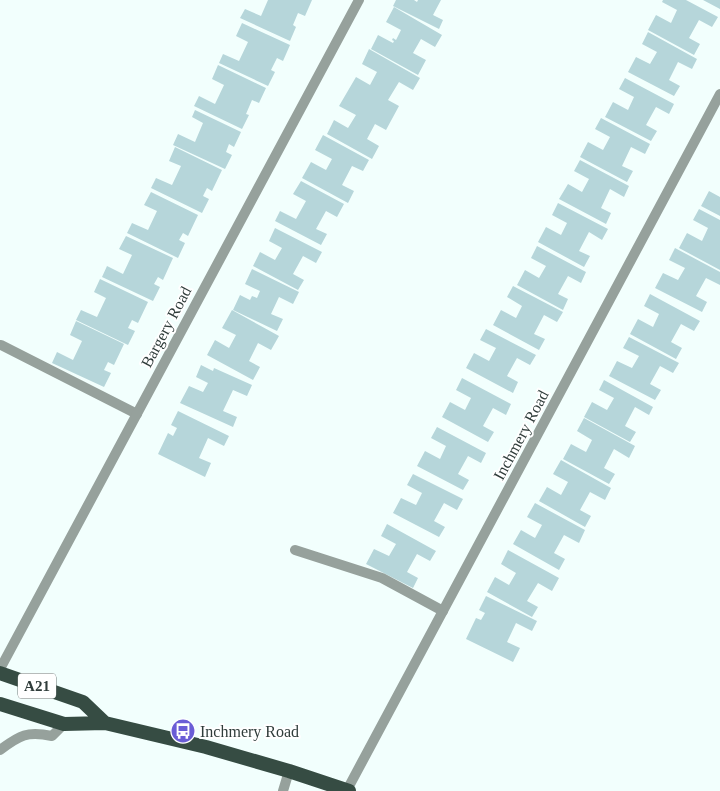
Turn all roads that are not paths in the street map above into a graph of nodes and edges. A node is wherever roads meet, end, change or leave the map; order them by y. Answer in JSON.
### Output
{"nodes":[{"id":1,"x":359,"y":0,"type":"edge"},
{"id":2,"x":720,"y":94,"type":"edge"},
{"id":3,"x":1,"y":345,"type":"dead end"},
{"id":4,"x":137,"y":414,"type":"junction"},
{"id":5,"x":295,"y":550,"type":"dead end"},
{"id":6,"x":443,"y":611,"type":"junction"},
{"id":7,"x":0,"y":669,"type":"edge"},
{"id":8,"x":0,"y":673,"type":"edge"},
{"id":9,"x":0,"y":704,"type":"edge"},
{"id":10,"x":105,"y":723,"type":"junction"},
{"id":11,"x":64,"y":724,"type":"junction"},
{"id":12,"x":0,"y":750,"type":"edge"},
{"id":13,"x":290,"y":771,"type":"junction"},
{"id":14,"x":283,"y":791,"type":"edge"},
{"id":15,"x":348,"y":791,"type":"edge"}],
"edges":[{"from":1,"to":4,"type":"street","name":"Bargery Road"},
{"from":2,"to":6,"type":"street","name":"Inchmery Road"},
{"from":3,"to":4,"type":"street"},
{"from":4,"to":7,"type":"street","name":"Bargery Road"},
{"from":5,"to":6,"type":"street"},
{"from":6,"to":15,"type":"street","name":"Inchmery Road"},
{"from":8,"to":10,"type":"highway","number":"A21"},
{"from":9,"to":11,"type":"highway","number":"A21"},
{"from":10,"to":11,"type":"highway","number":"A21"},
{"from":10,"to":13,"type":"highway","number":"A21"},
{"from":11,"to":12,"type":"street"},
{"from":13,"to":14,"type":"street"},
{"from":13,"to":15,"type":"highway","number":"A21"}]}
